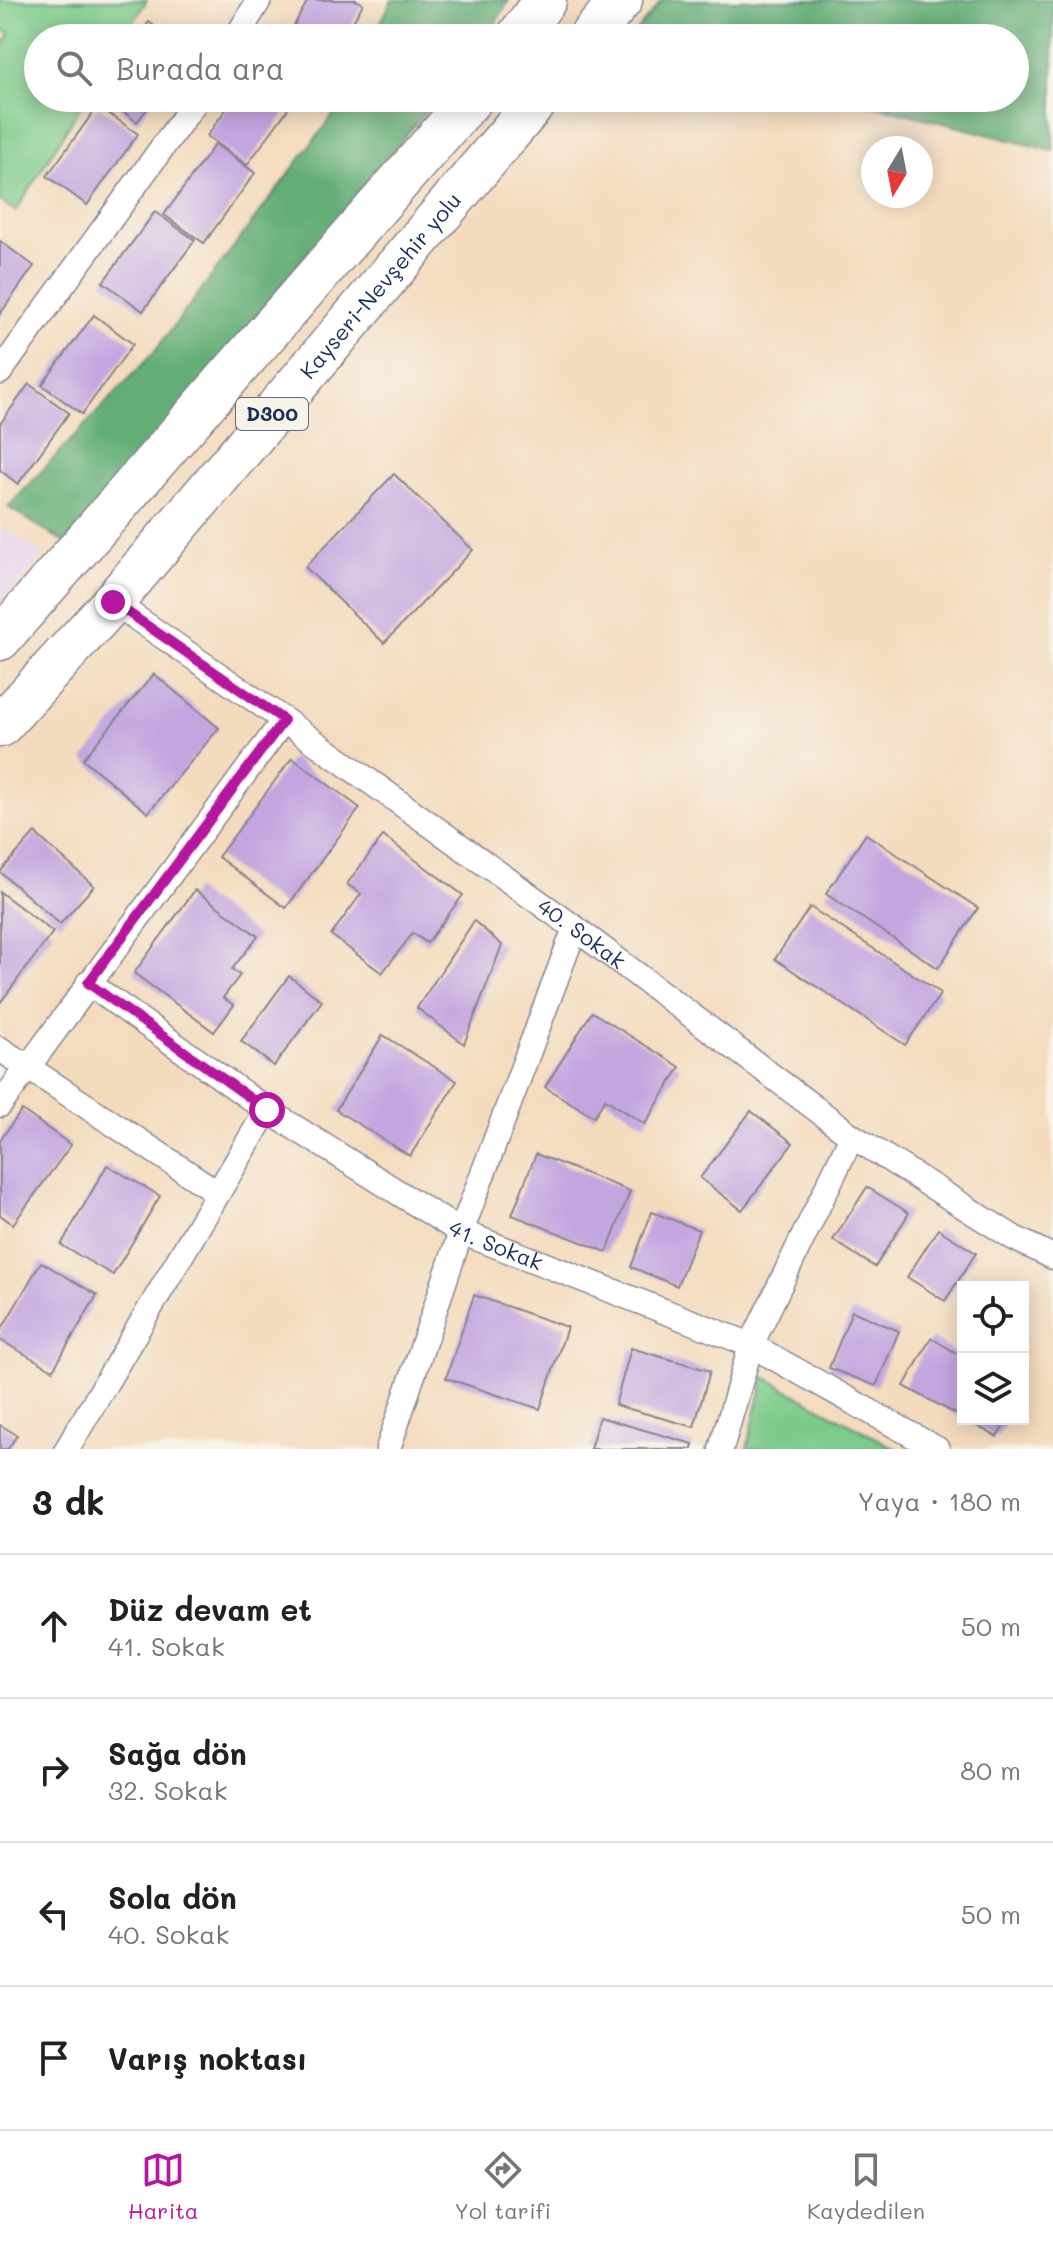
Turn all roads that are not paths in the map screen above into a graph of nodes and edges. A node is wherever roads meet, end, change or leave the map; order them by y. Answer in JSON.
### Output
{"nodes":[{"id":1,"x":259,"y":0,"type":"edge"},
{"id":2,"x":545,"y":0,"type":"edge"},
{"id":3,"x":621,"y":0,"type":"edge"},
{"id":4,"x":244,"y":24,"type":"edge"},
{"id":5,"x":527,"y":24,"type":"edge"},
{"id":6,"x":601,"y":24,"type":"edge"},
{"id":7,"x":188,"y":112,"type":"edge"},
{"id":8,"x":460,"y":112,"type":"edge"},
{"id":9,"x":527,"y":112,"type":"edge"},
{"id":10,"x":0,"y":372,"type":"edge"},
{"id":11,"x":113,"y":602,"type":"junction"},
{"id":12,"x":0,"y":639,"type":"edge"},
{"id":13,"x":284,"y":720,"type":"junction"},
{"id":14,"x":0,"y":726,"type":"edge"},
{"id":15,"x":575,"y":928,"type":"junction"},
{"id":16,"x":88,"y":983,"type":"junction"},
{"id":17,"x":0,"y":1049,"type":"edge"},
{"id":18,"x":27,"y":1067,"type":"junction"},
{"id":19,"x":0,"y":1105,"type":"edge"},
{"id":20,"x":267,"y":1110,"type":"junction"},
{"id":21,"x":852,"y":1136,"type":"junction"},
{"id":22,"x":218,"y":1193,"type":"junction"},
{"id":23,"x":461,"y":1232,"type":"junction"},
{"id":24,"x":1053,"y":1257,"type":"edge"},
{"id":25,"x":751,"y":1345,"type":"junction"},
{"id":26,"x":67,"y":1449,"type":"edge"},
{"id":27,"x":388,"y":1449,"type":"edge"},
{"id":28,"x":721,"y":1449,"type":"edge"},
{"id":29,"x":937,"y":1449,"type":"edge"}],
"edges":[{"from":1,"to":4,"type":"street"},
{"from":2,"to":5,"type":"highway"},
{"from":3,"to":6,"type":"highway"},
{"from":7,"to":10,"type":"street"},
{"from":8,"to":12,"type":"highway","number":"D300"},
{"from":9,"to":11,"type":"highway","name":"Kayseri-Nevşehir yolu","number":"D300"},
{"from":11,"to":13,"type":"street","name":"40. Sokak"},
{"from":11,"to":14,"type":"highway","name":"Kayseri-Nevşehir yolu","number":"D300"},
{"from":13,"to":15,"type":"street","name":"40. Sokak"},
{"from":13,"to":16,"type":"street"},
{"from":15,"to":21,"type":"street","name":"40. Sokak"},
{"from":15,"to":23,"type":"street"},
{"from":16,"to":18,"type":"street"},
{"from":16,"to":20,"type":"street","name":"41. Sokak"},
{"from":17,"to":18,"type":"street"},
{"from":18,"to":19,"type":"street"},
{"from":18,"to":22,"type":"street"},
{"from":20,"to":22,"type":"street"},
{"from":20,"to":23,"type":"street","name":"41. Sokak"},
{"from":21,"to":24,"type":"street","name":"40. Sokak"},
{"from":21,"to":25,"type":"street"},
{"from":22,"to":26,"type":"street"},
{"from":23,"to":25,"type":"street","name":"41. Sokak"},
{"from":23,"to":27,"type":"street"},
{"from":25,"to":28,"type":"street"},
{"from":25,"to":29,"type":"street","name":"41. Sokak"}]}
